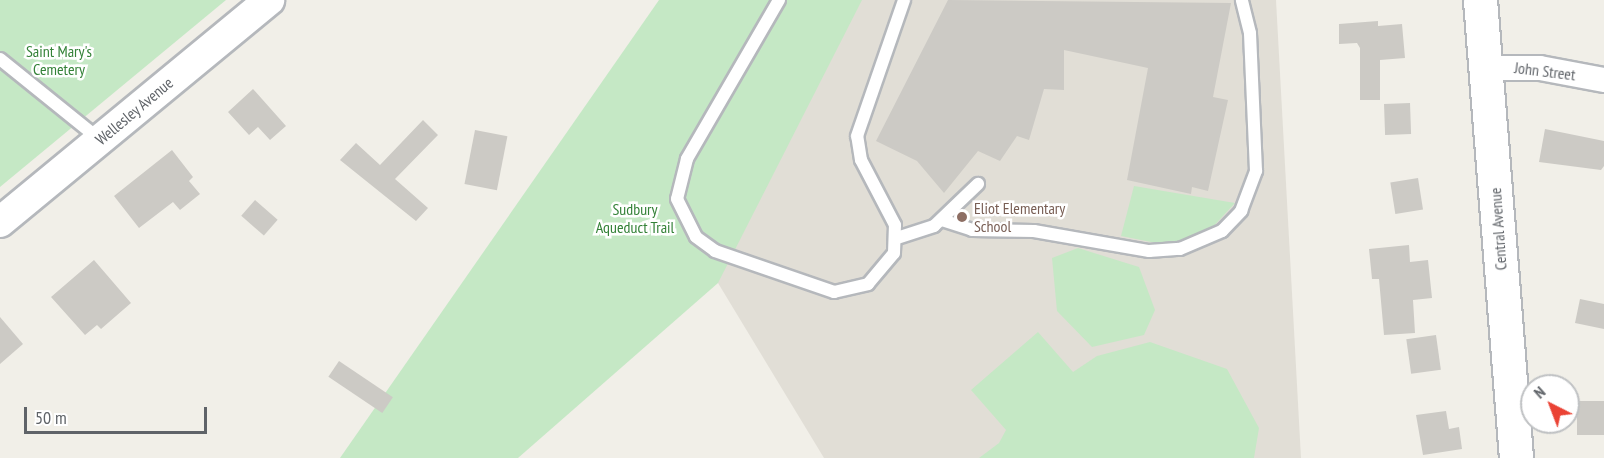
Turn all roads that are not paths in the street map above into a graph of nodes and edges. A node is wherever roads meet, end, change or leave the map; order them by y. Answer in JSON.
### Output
{"nodes":[{"id":1,"x":269,"y":0,"type":"edge"},
{"id":2,"x":779,"y":0,"type":"edge"},
{"id":3,"x":903,"y":0,"type":"edge"},
{"id":4,"x":1242,"y":0,"type":"edge"},
{"id":5,"x":1480,"y":0,"type":"edge"},
{"id":6,"x":0,"y":59,"type":"edge"},
{"id":7,"x":1485,"y":68,"type":"junction"},
{"id":8,"x":1604,"y":80,"type":"edge"},
{"id":9,"x":99,"y":139,"type":"junction"},
{"id":10,"x":978,"y":184,"type":"dead end"},
{"id":11,"x":942,"y":220,"type":"junction"},
{"id":12,"x":0,"y":222,"type":"edge"},
{"id":13,"x":897,"y":238,"type":"junction"},
{"id":14,"x":1516,"y":458,"type":"edge"}],
"edges":[{"from":1,"to":9,"type":"street","name":"Wellesley Avenue"},
{"from":2,"to":13,"type":"lane"},
{"from":3,"to":13,"type":"lane"},
{"from":4,"to":11,"type":"lane"},
{"from":5,"to":7,"type":"main road","name":"Central Avenue"},
{"from":6,"to":9,"type":"lane"},
{"from":7,"to":8,"type":"street","name":"John Street"},
{"from":7,"to":14,"type":"main road","name":"Central Avenue"},
{"from":9,"to":12,"type":"street","name":"Wellesley Avenue"},
{"from":10,"to":11,"type":"lane"},
{"from":11,"to":13,"type":"lane"}]}
